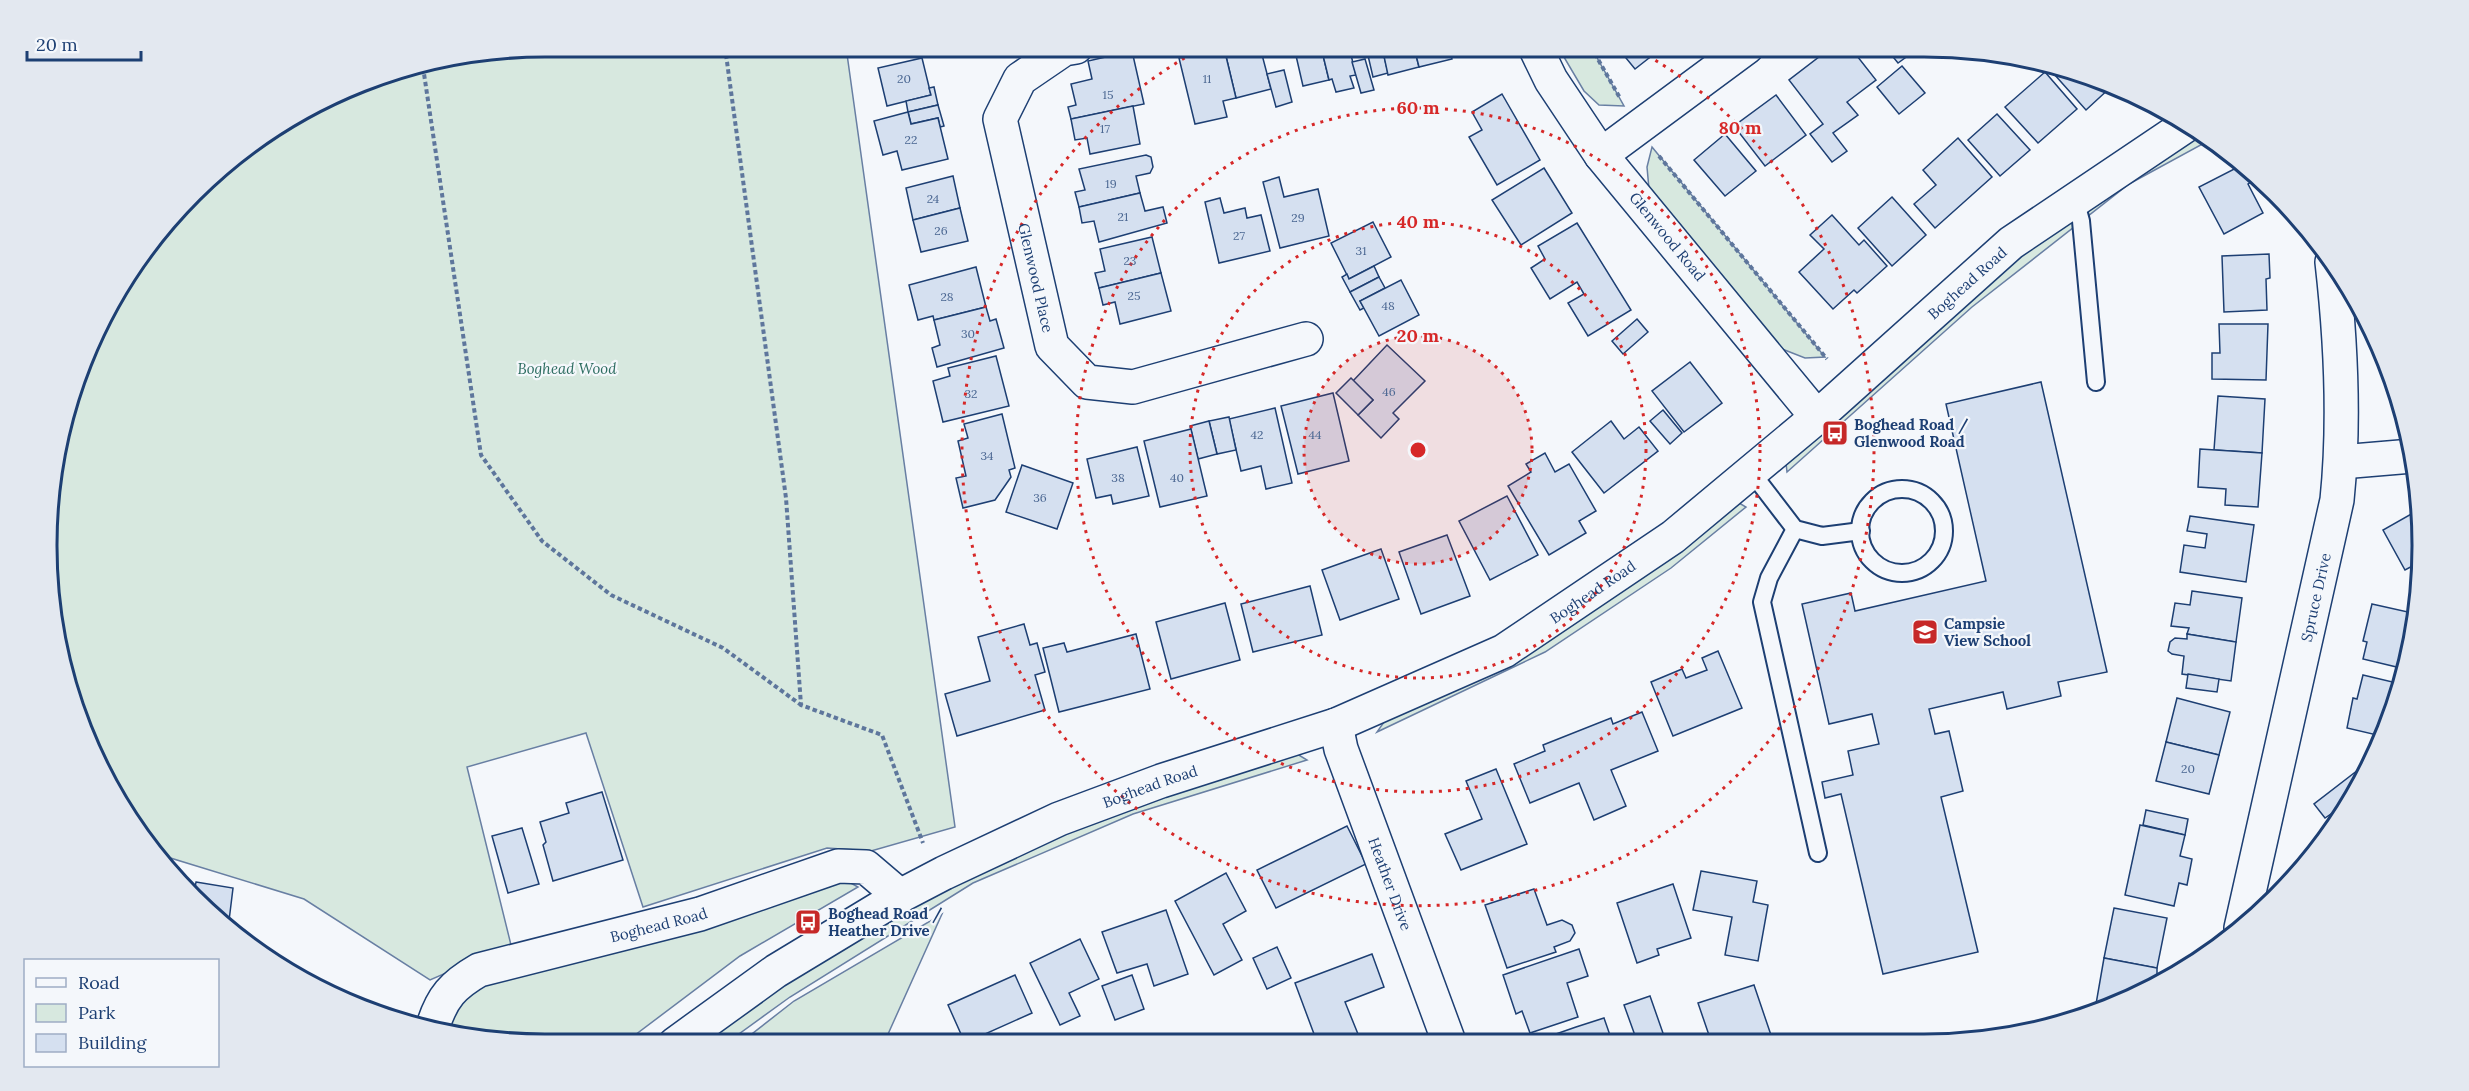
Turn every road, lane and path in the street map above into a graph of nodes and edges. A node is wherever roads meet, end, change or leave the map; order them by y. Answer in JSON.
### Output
{"nodes":[{"id":1,"x":726,"y":57,"type":"edge"},
{"id":2,"x":1052,"y":57,"type":"edge"},
{"id":3,"x":1540,"y":57,"type":"edge"},
{"id":4,"x":1597,"y":57,"type":"edge"},
{"id":5,"x":1732,"y":57,"type":"edge"},
{"id":6,"x":424,"y":73,"type":"edge"},
{"id":7,"x":1637,"y":129,"type":"junction"},
{"id":8,"x":2180,"y":129,"type":"edge"},
{"id":9,"x":1601,"y":155,"type":"junction"},
{"id":10,"x":2075,"y":199,"type":"junction"},
{"id":11,"x":2334,"y":281,"type":"edge"},
{"id":12,"x":1306,"y":339,"type":"dead end"},
{"id":13,"x":2096,"y":382,"type":"dead end"},
{"id":14,"x":1850,"y":387,"type":"junction"},
{"id":15,"x":1817,"y":417,"type":"junction"},
{"id":16,"x":2404,"y":457,"type":"edge"},
{"id":17,"x":2341,"y":462,"type":"junction"},
{"id":18,"x":1752,"y":473,"type":"junction"},
{"id":19,"x":1795,"y":529,"type":"junction"},
{"id":20,"x":1861,"y":531,"type":"junction"},
{"id":21,"x":801,"y":705,"type":"junction"},
{"id":22,"x":1336,"y":725,"type":"junction"},
{"id":23,"x":1818,"y":853,"type":"dead end"},
{"id":24,"x":944,"y":873,"type":"junction"},
{"id":25,"x":900,"y":896,"type":"junction"},
{"id":26,"x":2252,"y":908,"type":"edge"},
{"id":27,"x":435,"y":1021,"type":"edge"},
{"id":28,"x":689,"y":1034,"type":"edge"},
{"id":29,"x":1446,"y":1034,"type":"edge"}],
"edges":[{"from":1,"to":21,"type":"path"},
{"from":2,"to":12,"type":"street","name":"Glenwood Place"},
{"from":3,"to":9,"type":"street","name":"Glenwood Road"},
{"from":4,"to":7,"type":"path"},
{"from":5,"to":7,"type":"street"},
{"from":6,"to":21,"type":"path"},
{"from":7,"to":9,"type":"street"},
{"from":7,"to":14,"type":"path"},
{"from":8,"to":10,"type":"street","name":"Boghead Road"},
{"from":9,"to":15,"type":"street","name":"Glenwood Road"},
{"from":10,"to":13,"type":"lane"},
{"from":10,"to":14,"type":"street","name":"Boghead Road"},
{"from":11,"to":17,"type":"street","name":"Spruce Drive"},
{"from":14,"to":15,"type":"street","name":"Boghead Road"},
{"from":15,"to":18,"type":"street","name":"Boghead Road"},
{"from":16,"to":17,"type":"street"},
{"from":17,"to":26,"type":"street","name":"Spruce Drive"},
{"from":18,"to":19,"type":"lane"},
{"from":18,"to":22,"type":"street","name":"Boghead Road"},
{"from":19,"to":20,"type":"lane"},
{"from":19,"to":23,"type":"lane"},
{"from":20,"to":20,"type":"lane"},
{"from":21,"to":24,"type":"path"},
{"from":22,"to":24,"type":"street","name":"Boghead Road"},
{"from":22,"to":29,"type":"street","name":"Heather Drive"},
{"from":24,"to":25,"type":"street","name":"Boghead Road"},
{"from":25,"to":27,"type":"street","name":"Boghead Road"},
{"from":25,"to":28,"type":"street","name":"Boghead Road"}]}
